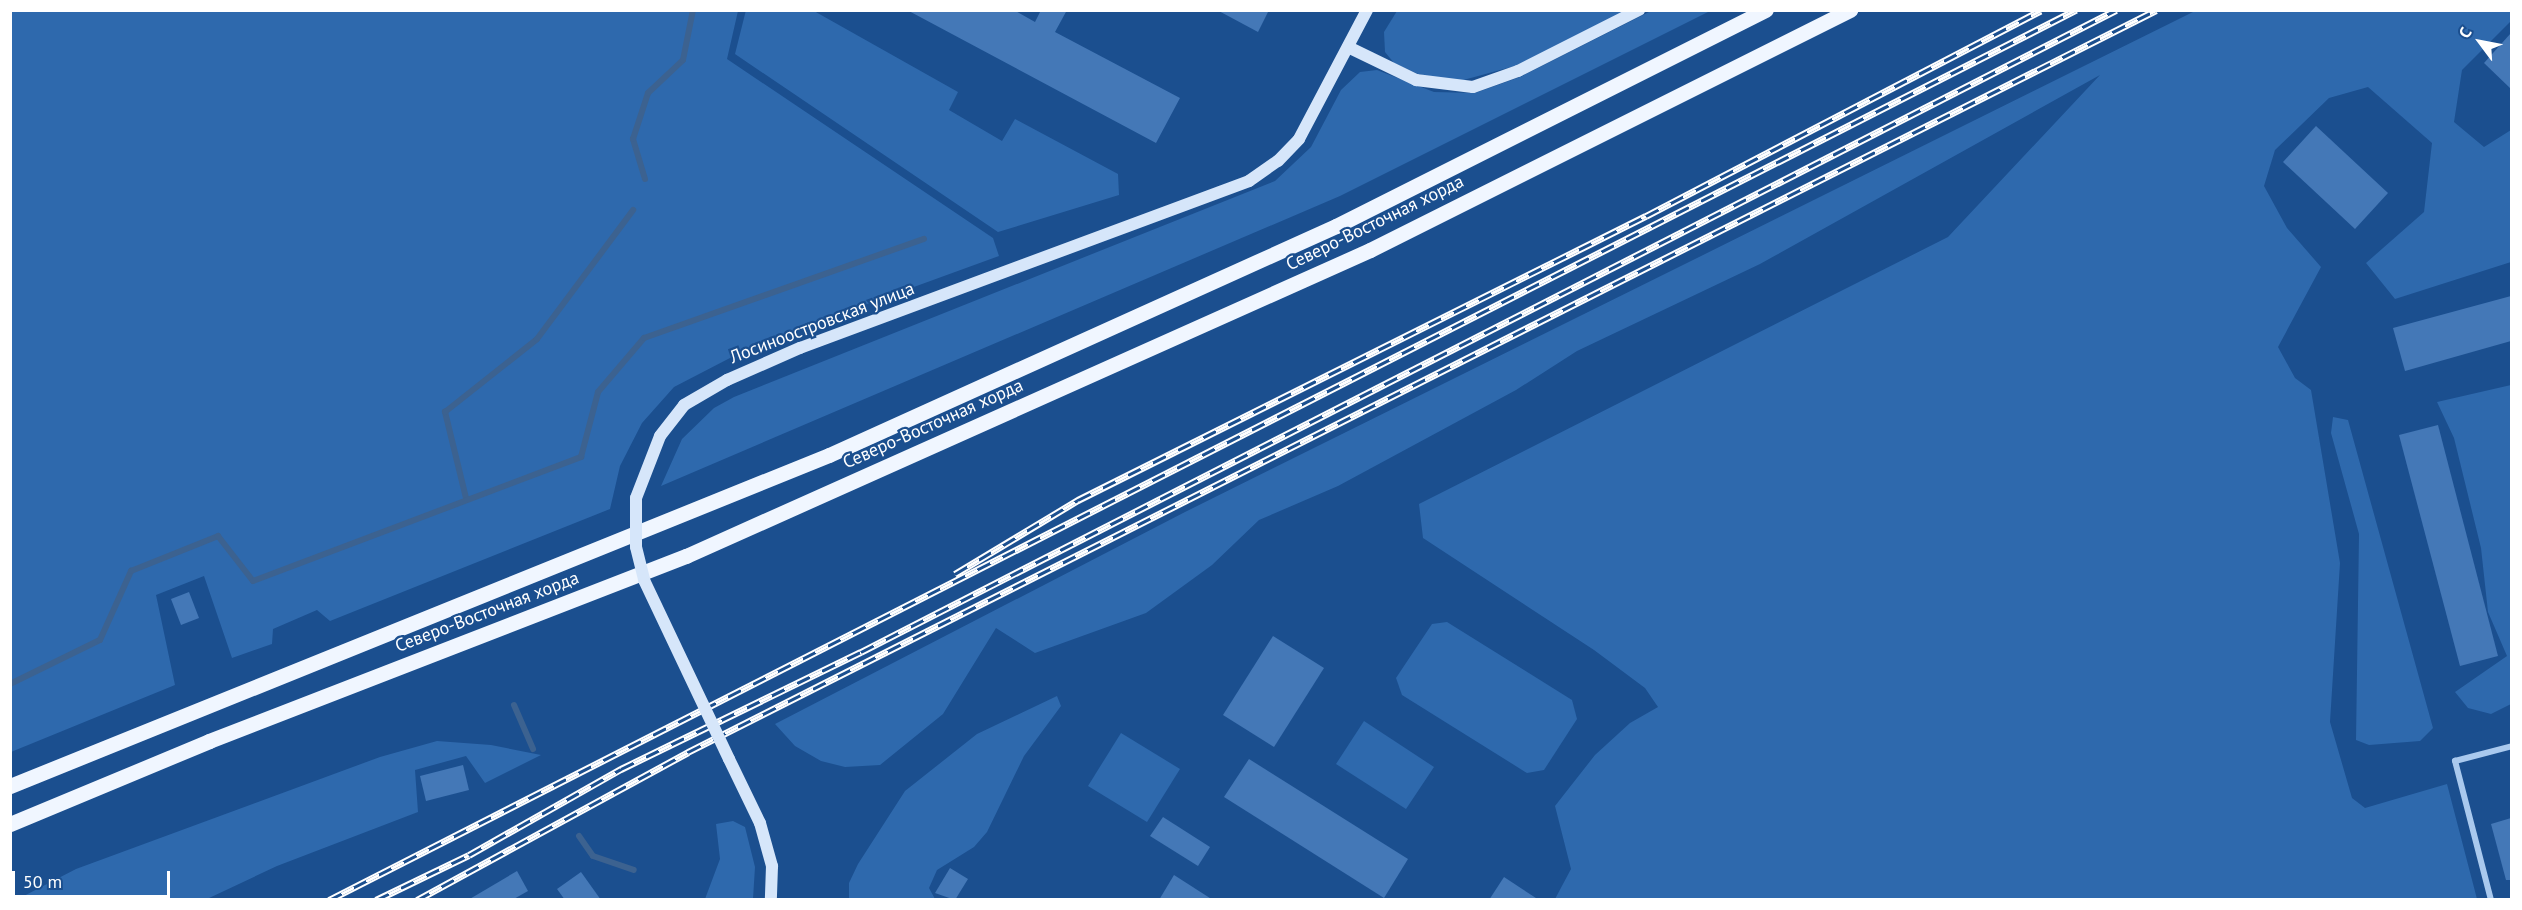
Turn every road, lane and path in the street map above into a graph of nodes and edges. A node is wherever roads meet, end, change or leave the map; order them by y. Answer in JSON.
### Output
{"nodes":[{"id":1,"x":1366,"y":10,"type":"edge"},
{"id":2,"x":1639,"y":10,"type":"edge"},
{"id":3,"x":1766,"y":10,"type":"edge"},
{"id":4,"x":1850,"y":10,"type":"edge"},
{"id":5,"x":1347,"y":47,"type":"junction"},
{"id":6,"x":2511,"y":746,"type":"edge"},
{"id":7,"x":10,"y":786,"type":"edge"},
{"id":8,"x":10,"y":824,"type":"edge"},
{"id":9,"x":771,"y":900,"type":"edge"},
{"id":10,"x":2491,"y":900,"type":"edge"}],
"edges":[{"from":1,"to":5,"type":"street","name":"Лосиноостровская улица"},
{"from":2,"to":5,"type":"street"},
{"from":3,"to":7,"type":"main road","name":"Северо-Восточная хорда"},
{"from":4,"to":8,"type":"main road","name":"Северо-Восточная хорда"},
{"from":5,"to":9,"type":"street","name":"Лосиноостровская улица","bridge":true},
{"from":6,"to":10,"type":"street"}]}
